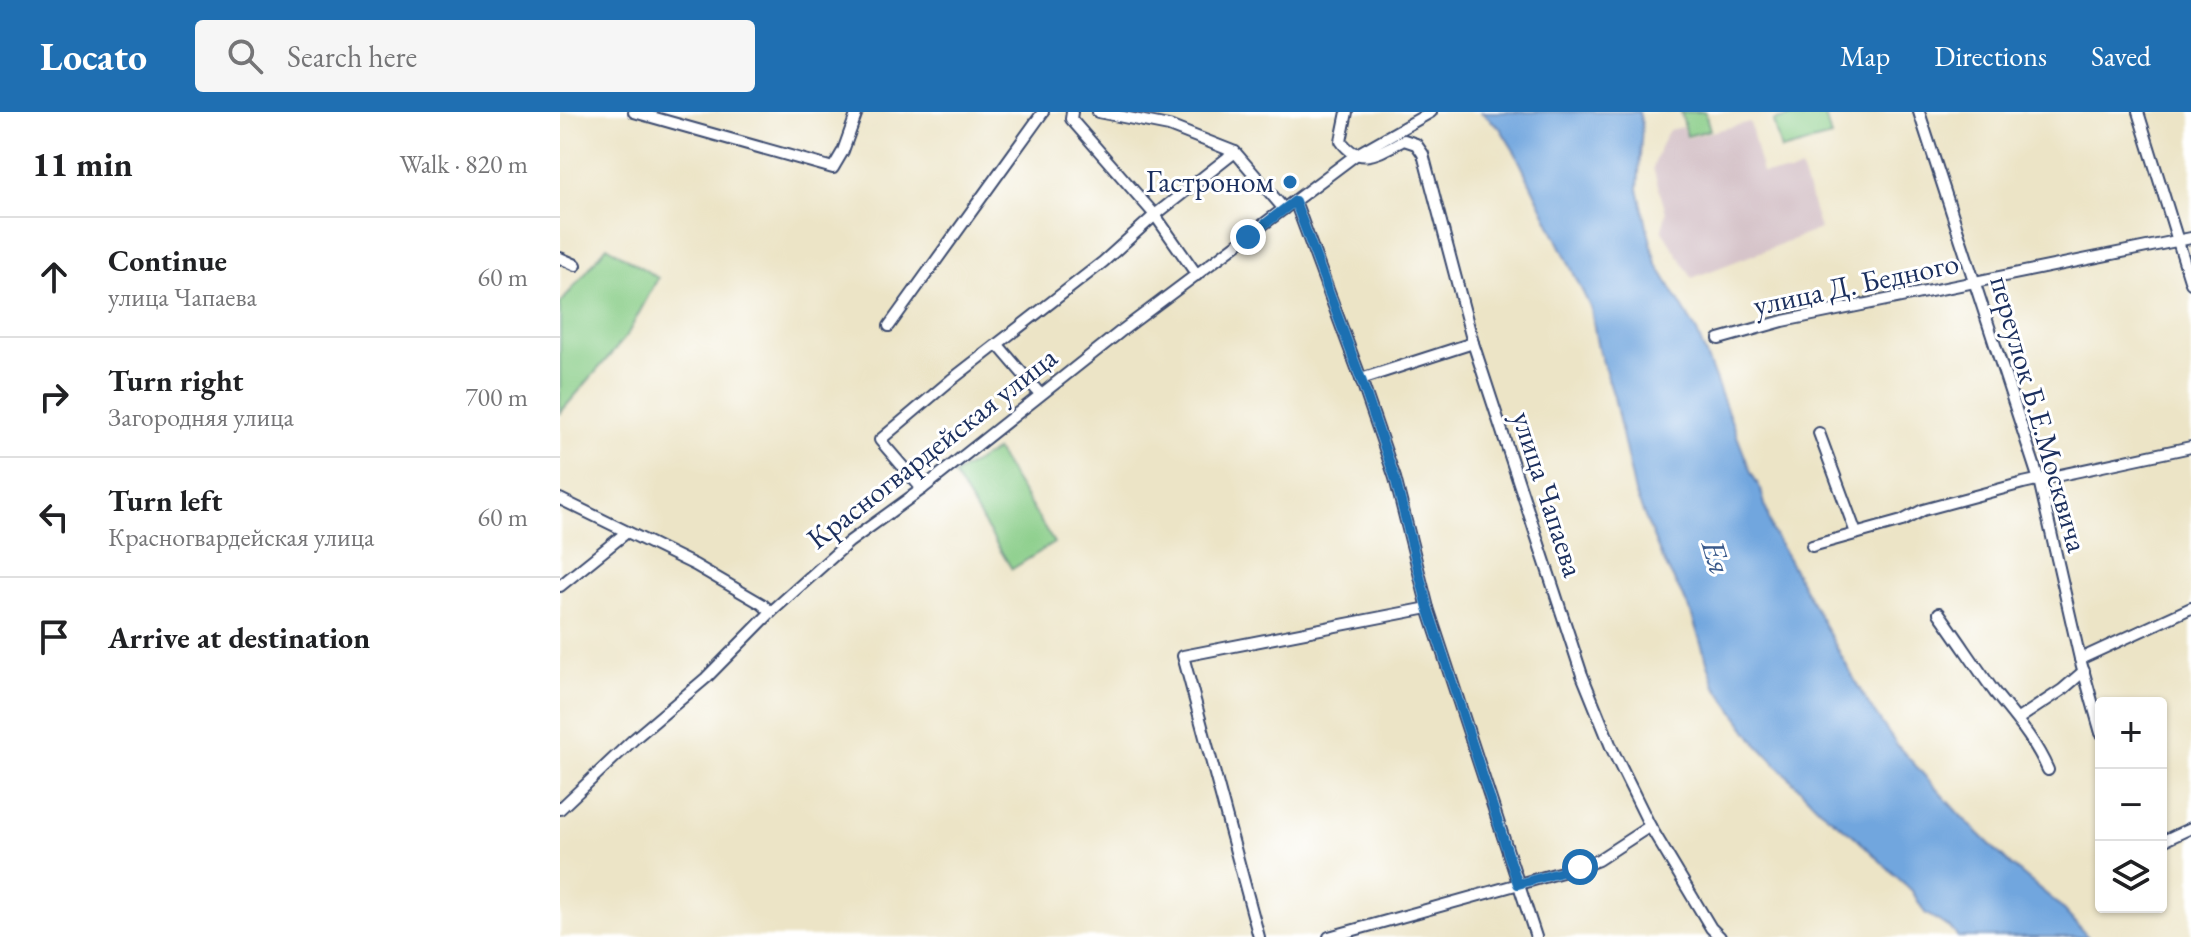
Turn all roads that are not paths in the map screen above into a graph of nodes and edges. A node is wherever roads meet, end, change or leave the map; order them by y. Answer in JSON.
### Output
{"nodes":[{"id":1,"x":634,"y":112,"type":"edge"},
{"id":2,"x":857,"y":112,"type":"edge"},
{"id":3,"x":1043,"y":112,"type":"edge"},
{"id":4,"x":1072,"y":112,"type":"edge"},
{"id":5,"x":1098,"y":112,"type":"edge"},
{"id":6,"x":1347,"y":112,"type":"edge"},
{"id":7,"x":1431,"y":112,"type":"edge"},
{"id":8,"x":1919,"y":112,"type":"edge"},
{"id":9,"x":2138,"y":112,"type":"edge"},
{"id":10,"x":1235,"y":152,"type":"junction"},
{"id":11,"x":1357,"y":154,"type":"junction"},
{"id":12,"x":1295,"y":201,"type":"junction"},
{"id":13,"x":1284,"y":209,"type":"junction"},
{"id":14,"x":1155,"y":215,"type":"junction"},
{"id":15,"x":2191,"y":238,"type":"edge"},
{"id":16,"x":2177,"y":240,"type":"junction"},
{"id":17,"x":560,"y":258,"type":"edge"},
{"id":18,"x":576,"y":265,"type":"dead end"},
{"id":19,"x":1197,"y":275,"type":"junction"},
{"id":20,"x":1976,"y":282,"type":"junction"},
{"id":21,"x":2191,"y":283,"type":"edge"},
{"id":22,"x":889,"y":326,"type":"dead end"},
{"id":23,"x":1719,"y":339,"type":"dead end"},
{"id":24,"x":1473,"y":343,"type":"junction"},
{"id":25,"x":998,"y":345,"type":"junction"},
{"id":26,"x":1361,"y":379,"type":"junction"},
{"id":27,"x":1040,"y":394,"type":"junction"},
{"id":28,"x":1819,"y":433,"type":"dead end"},
{"id":29,"x":2191,"y":447,"type":"edge"},
{"id":30,"x":2039,"y":480,"type":"junction"},
{"id":31,"x":922,"y":489,"type":"junction"},
{"id":32,"x":560,"y":499,"type":"edge"},
{"id":33,"x":627,"y":532,"type":"junction"},
{"id":34,"x":1856,"y":533,"type":"junction"},
{"id":35,"x":1812,"y":546,"type":"dead end"},
{"id":36,"x":560,"y":586,"type":"edge"},
{"id":37,"x":1428,"y":608,"type":"junction"},
{"id":38,"x":2191,"y":608,"type":"edge"},
{"id":39,"x":771,"y":612,"type":"junction"},
{"id":40,"x":1939,"y":613,"type":"dead end"},
{"id":41,"x":2082,"y":665,"type":"junction"},
{"id":42,"x":2095,"y":712,"type":"edge"},
{"id":43,"x":2018,"y":719,"type":"junction"},
{"id":44,"x":2048,"y":770,"type":"dead end"},
{"id":45,"x":560,"y":809,"type":"edge"},
{"id":46,"x":1650,"y":826,"type":"junction"},
{"id":47,"x":2191,"y":828,"type":"edge"},
{"id":48,"x":2163,"y":841,"type":"edge"},
{"id":49,"x":1518,"y":884,"type":"junction"},
{"id":50,"x":1259,"y":937,"type":"edge"},
{"id":51,"x":1329,"y":937,"type":"edge"},
{"id":52,"x":1536,"y":937,"type":"edge"},
{"id":53,"x":1720,"y":937,"type":"edge"}],
"edges":[{"from":1,"to":2,"type":"street"},
{"from":3,"to":22,"type":"street"},
{"from":4,"to":14,"type":"street"},
{"from":5,"to":10,"type":"street"},
{"from":6,"to":11,"type":"street"},
{"from":7,"to":11,"type":"street","name":"Красногвардейская улица"},
{"from":8,"to":20,"type":"street","name":"переулок Б.Е.Москвича"},
{"from":9,"to":16,"type":"street"},
{"from":10,"to":13,"type":"street"},
{"from":10,"to":14,"type":"street","name":"Красногвардейская улица"},
{"from":11,"to":12,"type":"street","name":"Красногвардейская улица"},
{"from":11,"to":24,"type":"street","name":"улица Чапаева"},
{"from":12,"to":13,"type":"street","name":"Красногвардейская улица"},
{"from":12,"to":26,"type":"street"},
{"from":13,"to":19,"type":"street","name":"Красногвардейская улица"},
{"from":14,"to":19,"type":"street"},
{"from":14,"to":25,"type":"street","name":"Красногвардейская улица"},
{"from":15,"to":16,"type":"street","name":"улица Д. Бедного"},
{"from":16,"to":20,"type":"street","name":"улица Д. Бедного"},
{"from":16,"to":21,"type":"street"},
{"from":17,"to":18,"type":"street"},
{"from":19,"to":27,"type":"street","name":"Красногвардейская улица"},
{"from":20,"to":23,"type":"street","name":"улица Д. Бедного"},
{"from":20,"to":30,"type":"street","name":"переулок Б.Е.Москвича"},
{"from":24,"to":26,"type":"street"},
{"from":24,"to":46,"type":"street","name":"улица Чапаева"},
{"from":25,"to":27,"type":"street"},
{"from":25,"to":31,"type":"street","name":"Красногвардейская улица"},
{"from":26,"to":37,"type":"street"},
{"from":27,"to":31,"type":"street","name":"Красногвардейская улица"},
{"from":28,"to":34,"type":"street"},
{"from":29,"to":30,"type":"street"},
{"from":30,"to":34,"type":"street"},
{"from":30,"to":41,"type":"street","name":"переулок Б.Е.Москвича"},
{"from":31,"to":39,"type":"street","name":"Красногвардейская улица"},
{"from":32,"to":33,"type":"street"},
{"from":33,"to":36,"type":"street"},
{"from":33,"to":39,"type":"street"},
{"from":34,"to":35,"type":"street"},
{"from":37,"to":49,"type":"street"},
{"from":37,"to":50,"type":"street"},
{"from":38,"to":41,"type":"street"},
{"from":39,"to":45,"type":"street","name":"Красногвардейская улица"},
{"from":40,"to":43,"type":"street"},
{"from":41,"to":42,"type":"street","name":"переулок Б.Е.Москвича"},
{"from":41,"to":43,"type":"street"},
{"from":43,"to":44,"type":"street"},
{"from":46,"to":49,"type":"street"},
{"from":46,"to":53,"type":"street","name":"улица Чапаева"},
{"from":47,"to":48,"type":"street"},
{"from":49,"to":51,"type":"street"},
{"from":49,"to":52,"type":"street"}]}
